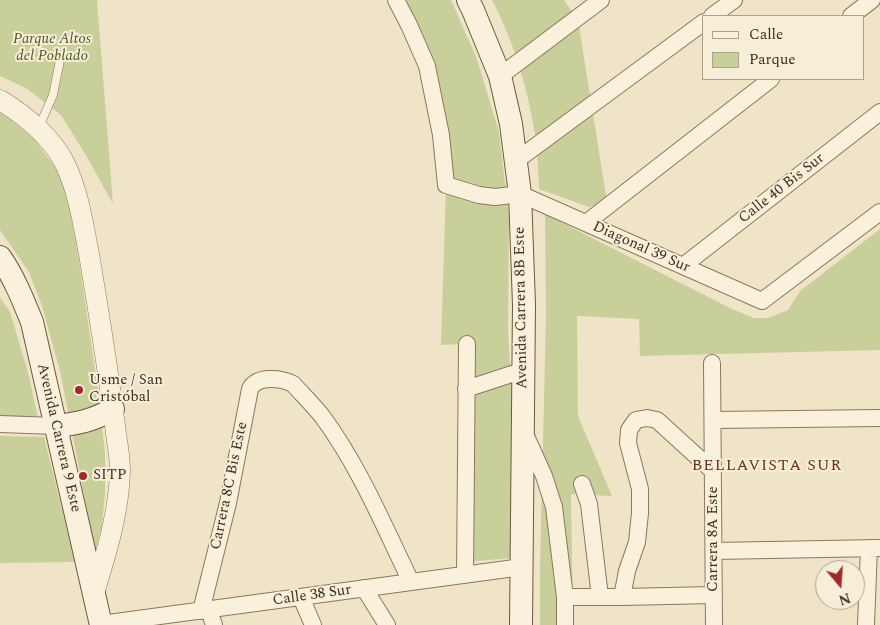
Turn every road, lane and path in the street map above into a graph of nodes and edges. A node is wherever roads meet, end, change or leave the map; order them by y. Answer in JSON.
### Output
{"nodes":[{"id":1,"x":396,"y":0,"type":"edge"},
{"id":2,"x":468,"y":0,"type":"edge"},
{"id":3,"x":601,"y":0,"type":"edge"},
{"id":4,"x":734,"y":0,"type":"edge"},
{"id":5,"x":872,"y":0,"type":"edge"},
{"id":6,"x":713,"y":15,"type":"edge"},
{"id":7,"x":852,"y":15,"type":"edge"},
{"id":8,"x":702,"y":23,"type":"edge"},
{"id":9,"x":60,"y":60,"type":"dead end"},
{"id":10,"x":500,"y":76,"type":"junction"},
{"id":11,"x":770,"y":80,"type":"edge"},
{"id":12,"x":0,"y":100,"type":"edge"},
{"id":13,"x":880,"y":112,"type":"edge"},
{"id":14,"x":38,"y":129,"type":"junction"},
{"id":15,"x":517,"y":160,"type":"junction"},
{"id":16,"x":520,"y":194,"type":"junction"},
{"id":17,"x":880,"y":212,"type":"edge"},
{"id":18,"x":586,"y":223,"type":"junction"},
{"id":19,"x":0,"y":257,"type":"edge"},
{"id":20,"x":683,"y":266,"type":"junction"},
{"id":21,"x":467,"y":344,"type":"dead end"},
{"id":22,"x":712,"y":363,"type":"dead end"},
{"id":23,"x":524,"y":370,"type":"junction"},
{"id":24,"x":466,"y":388,"type":"junction"},
{"id":25,"x":113,"y":409,"type":"junction"},
{"id":26,"x":880,"y":418,"type":"edge"},
{"id":27,"x":713,"y":420,"type":"junction"},
{"id":28,"x":0,"y":424,"type":"edge"},
{"id":29,"x":56,"y":426,"type":"junction"},
{"id":30,"x":523,"y":430,"type":"junction"},
{"id":31,"x":713,"y":471,"type":"junction"},
{"id":32,"x":582,"y":484,"type":"dead end"},
{"id":33,"x":874,"y":548,"type":"edge"},
{"id":34,"x":714,"y":550,"type":"junction"},
{"id":35,"x":522,"y":567,"type":"junction"},
{"id":36,"x":465,"y":575,"type":"junction"},
{"id":37,"x":411,"y":582,"type":"junction"},
{"id":38,"x":364,"y":588,"type":"junction"},
{"id":39,"x":94,"y":593,"type":"junction"},
{"id":40,"x":714,"y":596,"type":"junction"},
{"id":41,"x":301,"y":597,"type":"junction"},
{"id":42,"x":565,"y":597,"type":"junction"},
{"id":43,"x":600,"y":597,"type":"junction"},
{"id":44,"x":622,"y":597,"type":"junction"},
{"id":45,"x":208,"y":615,"type":"edge"},
{"id":46,"x":101,"y":625,"type":"edge"},
{"id":47,"x":313,"y":625,"type":"edge"},
{"id":48,"x":387,"y":625,"type":"edge"},
{"id":49,"x":521,"y":625,"type":"edge"},
{"id":50,"x":566,"y":625,"type":"edge"},
{"id":51,"x":714,"y":625,"type":"edge"},
{"id":52,"x":866,"y":625,"type":"edge"}],
"edges":[{"from":1,"to":16,"type":"street"},
{"from":2,"to":10,"type":"main road","name":"Avenida Carrera 8B Este"},
{"from":3,"to":10,"type":"street"},
{"from":4,"to":6,"type":"street"},
{"from":5,"to":7,"type":"street"},
{"from":8,"to":15,"type":"street"},
{"from":9,"to":14,"type":"lane"},
{"from":10,"to":15,"type":"main road","name":"Avenida Carrera 8B Este"},
{"from":11,"to":18,"type":"street"},
{"from":12,"to":14,"type":"street"},
{"from":13,"to":20,"type":"street","name":"Calle 40 Bis Sur"},
{"from":14,"to":25,"type":"street"},
{"from":15,"to":16,"type":"main road","name":"Avenida Carrera 8B Este"},
{"from":16,"to":18,"type":"street","name":"Diagonal 39 Sur"},
{"from":16,"to":23,"type":"main road","name":"Avenida Carrera 8B Este"},
{"from":17,"to":20,"type":"street","name":"Diagonal 39 Sur"},
{"from":18,"to":20,"type":"street","name":"Diagonal 39 Sur"},
{"from":19,"to":29,"type":"main road","name":"Avenida Carrera 9 Este"},
{"from":21,"to":24,"type":"street"},
{"from":22,"to":27,"type":"street","name":"Carrera 8A Este"},
{"from":23,"to":24,"type":"street"},
{"from":23,"to":30,"type":"main road","name":"Avenida Carrera 8B Este"},
{"from":24,"to":36,"type":"street"},
{"from":25,"to":29,"type":"main road"},
{"from":25,"to":39,"type":"street"},
{"from":26,"to":27,"type":"street"},
{"from":27,"to":31,"type":"street","name":"Carrera 8A Este"},
{"from":28,"to":29,"type":"street"},
{"from":29,"to":39,"type":"main road","name":"Avenida Carrera 9 Este"},
{"from":30,"to":35,"type":"main road","name":"Avenida Carrera 8B Este"},
{"from":30,"to":42,"type":"street"},
{"from":31,"to":34,"type":"street","name":"Carrera 8A Este"},
{"from":31,"to":44,"type":"street"},
{"from":32,"to":43,"type":"street"},
{"from":33,"to":34,"type":"street"},
{"from":33,"to":52,"type":"street"},
{"from":34,"to":40,"type":"street","name":"Carrera 8A Este"},
{"from":35,"to":36,"type":"street","name":"Calle 38 Sur"},
{"from":35,"to":49,"type":"main road","name":"Avenida Carrera 8B Este"},
{"from":36,"to":37,"type":"street","name":"Calle 38 Sur"},
{"from":37,"to":38,"type":"street","name":"Calle 38 Sur"},
{"from":37,"to":45,"type":"street","name":"Carrera 8C Bis Este"},
{"from":38,"to":41,"type":"street","name":"Calle 38 Sur"},
{"from":38,"to":48,"type":"street"},
{"from":39,"to":46,"type":"main road","name":"Avenida Carrera 9 Este"},
{"from":40,"to":44,"type":"street"},
{"from":40,"to":51,"type":"street","name":"Carrera 8A Este"},
{"from":41,"to":45,"type":"street","name":"Calle 38 Sur"},
{"from":41,"to":47,"type":"street"},
{"from":42,"to":43,"type":"street"},
{"from":42,"to":50,"type":"street"},
{"from":43,"to":44,"type":"street"},
{"from":45,"to":46,"type":"street","name":"Calle 38 Sur"}]}
